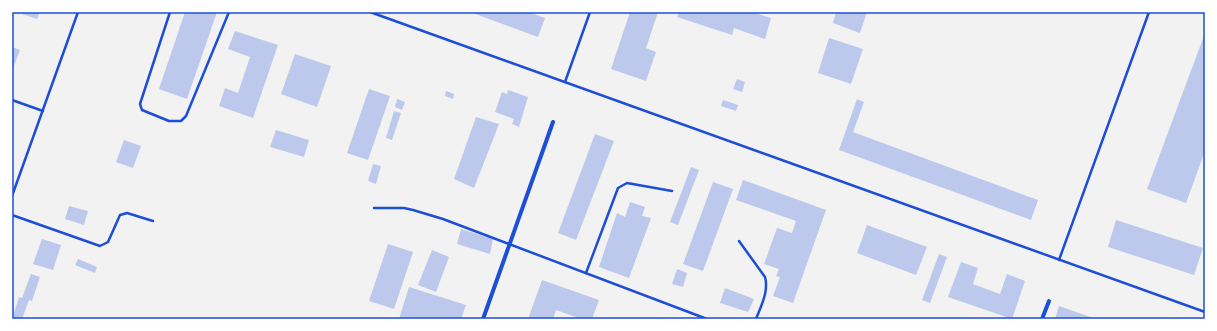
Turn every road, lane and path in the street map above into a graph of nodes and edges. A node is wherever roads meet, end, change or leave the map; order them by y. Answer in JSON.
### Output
{"nodes":[{"id":1,"x":78,"y":12,"type":"edge"},
{"id":2,"x":170,"y":12,"type":"edge"},
{"id":3,"x":229,"y":12,"type":"edge"},
{"id":4,"x":370,"y":12,"type":"edge"},
{"id":5,"x":590,"y":12,"type":"edge"},
{"id":6,"x":1148,"y":12,"type":"edge"},
{"id":7,"x":565,"y":82,"type":"junction"},
{"id":8,"x":12,"y":100,"type":"edge"},
{"id":9,"x":42,"y":111,"type":"junction"},
{"id":10,"x":553,"y":122,"type":"dead end"},
{"id":11,"x":672,"y":191,"type":"dead end"},
{"id":12,"x":12,"y":196,"type":"edge"},
{"id":13,"x":374,"y":208,"type":"dead end"},
{"id":14,"x":12,"y":215,"type":"edge"},
{"id":15,"x":152,"y":221,"type":"dead end"},
{"id":16,"x":739,"y":241,"type":"dead end"},
{"id":17,"x":509,"y":244,"type":"junction"},
{"id":18,"x":1059,"y":260,"type":"junction"},
{"id":19,"x":586,"y":273,"type":"junction"},
{"id":20,"x":1049,"y":301,"type":"dead end"},
{"id":21,"x":1205,"y":312,"type":"edge"},
{"id":22,"x":483,"y":319,"type":"edge"},
{"id":23,"x":707,"y":319,"type":"edge"},
{"id":24,"x":756,"y":319,"type":"edge"},
{"id":25,"x":1042,"y":319,"type":"edge"}],
"edges":[{"from":1,"to":9,"type":"lane"},
{"from":2,"to":3,"type":"lane"},
{"from":4,"to":7,"type":"lane"},
{"from":5,"to":7,"type":"lane"},
{"from":6,"to":18,"type":"lane"},
{"from":7,"to":18,"type":"lane"},
{"from":8,"to":9,"type":"lane"},
{"from":9,"to":12,"type":"lane"},
{"from":10,"to":17,"type":"street"},
{"from":11,"to":19,"type":"lane"},
{"from":13,"to":17,"type":"lane"},
{"from":14,"to":15,"type":"lane"},
{"from":16,"to":24,"type":"lane"},
{"from":17,"to":19,"type":"lane"},
{"from":17,"to":22,"type":"street"},
{"from":18,"to":21,"type":"lane"},
{"from":19,"to":23,"type":"lane"},
{"from":20,"to":25,"type":"street"}]}
